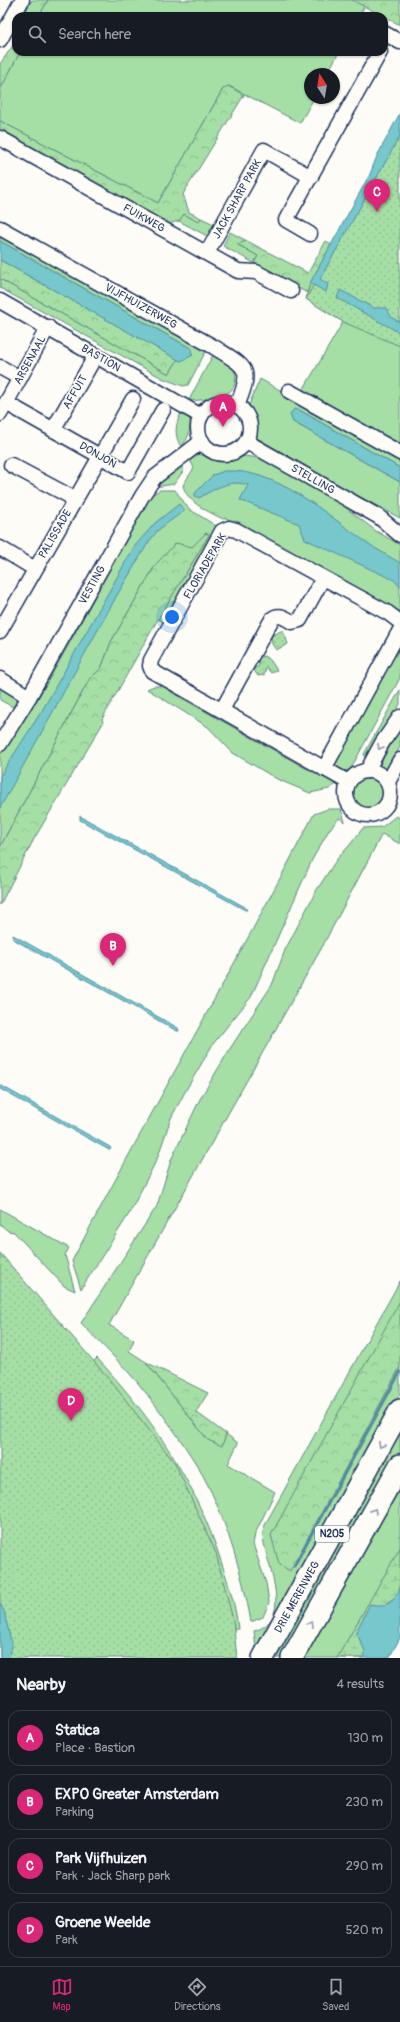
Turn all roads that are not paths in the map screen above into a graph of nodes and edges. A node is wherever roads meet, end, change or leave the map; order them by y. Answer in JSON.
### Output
{"nodes":[{"id":1,"x":22,"y":0,"type":"edge"},
{"id":2,"x":15,"y":12,"type":"edge"},
{"id":3,"x":12,"y":18,"type":"edge"},
{"id":4,"x":0,"y":40,"type":"edge"},
{"id":5,"x":378,"y":56,"type":"edge"},
{"id":6,"x":0,"y":138,"type":"edge"},
{"id":7,"x":311,"y":177,"type":"junction"},
{"id":8,"x":0,"y":228,"type":"edge"},
{"id":9,"x":310,"y":234,"type":"dead end"},
{"id":10,"x":206,"y":253,"type":"junction"},
{"id":11,"x":291,"y":291,"type":"dead end"},
{"id":12,"x":0,"y":301,"type":"edge"},
{"id":13,"x":48,"y":327,"type":"junction"},
{"id":14,"x":96,"y":355,"type":"junction"},
{"id":15,"x":0,"y":367,"type":"edge"},
{"id":16,"x":20,"y":378,"type":"junction"},
{"id":17,"x":290,"y":391,"type":"dead end"},
{"id":18,"x":133,"y":399,"type":"dead end"},
{"id":19,"x":237,"y":406,"type":"junction"},
{"id":20,"x":3,"y":408,"type":"edge"},
{"id":21,"x":163,"y":410,"type":"dead end"},
{"id":22,"x":201,"y":416,"type":"junction"},
{"id":23,"x":53,"y":430,"type":"junction"},
{"id":24,"x":202,"y":442,"type":"junction"},
{"id":25,"x":247,"y":442,"type":"junction"},
{"id":26,"x":400,"y":453,"type":"edge"},
{"id":27,"x":100,"y":456,"type":"junction"},
{"id":28,"x":11,"y":464,"type":"dead end"},
{"id":29,"x":76,"y":499,"type":"junction"},
{"id":30,"x":379,"y":517,"type":"junction"},
{"id":31,"x":400,"y":522,"type":"edge"},
{"id":32,"x":400,"y":535,"type":"edge"},
{"id":33,"x":0,"y":548,"type":"edge"},
{"id":34,"x":36,"y":569,"type":"junction"},
{"id":35,"x":323,"y":578,"type":"junction"},
{"id":36,"x":400,"y":622,"type":"edge"},
{"id":37,"x":1,"y":626,"type":"edge"},
{"id":38,"x":400,"y":630,"type":"edge"},
{"id":39,"x":0,"y":679,"type":"edge"},
{"id":40,"x":29,"y":697,"type":"junction"},
{"id":41,"x":222,"y":710,"type":"junction"},
{"id":42,"x":400,"y":717,"type":"edge"},
{"id":43,"x":0,"y":744,"type":"edge"},
{"id":44,"x":400,"y":760,"type":"edge"},
{"id":45,"x":324,"y":769,"type":"junction"},
{"id":46,"x":367,"y":771,"type":"junction"},
{"id":47,"x":348,"y":782,"type":"junction"},
{"id":48,"x":388,"y":782,"type":"junction"},
{"id":49,"x":400,"y":1410,"type":"edge"},
{"id":50,"x":400,"y":1465,"type":"edge"},
{"id":51,"x":263,"y":1658,"type":"edge"},
{"id":52,"x":292,"y":1658,"type":"edge"}],
"edges":[{"from":1,"to":2,"type":"street"},
{"from":3,"to":4,"type":"street"},
{"from":5,"to":7,"type":"street"},
{"from":6,"to":10,"type":"street","name":"FUIKWEG"},
{"from":7,"to":9,"type":"street"},
{"from":7,"to":10,"type":"street","name":"JACK SHARP PARK"},
{"from":8,"to":19,"type":"street","name":"VIJFHUIZERWEG"},
{"from":10,"to":11,"type":"street","name":"FUIKWEG"},
{"from":12,"to":13,"type":"street","name":"BASTION"},
{"from":13,"to":14,"type":"street","name":"BASTION"},
{"from":13,"to":16,"type":"street","name":"ARSENAAL"},
{"from":14,"to":22,"type":"street","name":"BASTION"},
{"from":14,"to":23,"type":"street","name":"AFFUIT"},
{"from":15,"to":16,"type":"street"},
{"from":16,"to":20,"type":"street","name":"ARSENAAL"},
{"from":17,"to":26,"type":"street"},
{"from":18,"to":27,"type":"street","name":"PALISSADE"},
{"from":19,"to":22,"type":"street"},
{"from":19,"to":25,"type":"street"},
{"from":20,"to":23,"type":"street","name":"DONJON"},
{"from":21,"to":27,"type":"street","name":"DONJON"},
{"from":22,"to":24,"type":"street"},
{"from":23,"to":27,"type":"street","name":"DONJON"},
{"from":24,"to":25,"type":"street"},
{"from":24,"to":40,"type":"street","name":"VESTING"},
{"from":25,"to":30,"type":"street","name":"STELLING"},
{"from":27,"to":29,"type":"street","name":"PALISSADE"},
{"from":28,"to":29,"type":"street","name":"PALISSADE"},
{"from":29,"to":34,"type":"street","name":"PALISSADE"},
{"from":30,"to":31,"type":"street","name":"STELLING"},
{"from":30,"to":32,"type":"street","name":"STELLING"},
{"from":33,"to":34,"type":"street","name":"PALISSADE"},
{"from":34,"to":37,"type":"street","name":"PALISSADE"},
{"from":35,"to":36,"type":"street","name":"FLORIADEPARK"},
{"from":35,"to":41,"type":"street"},
{"from":35,"to":41,"type":"street","name":"FLORIADEPARK"},
{"from":38,"to":45,"type":"street"},
{"from":39,"to":40,"type":"street"},
{"from":40,"to":43,"type":"street","name":"VESTING"},
{"from":41,"to":45,"type":"street","name":"FLORIADEPARK"},
{"from":42,"to":46,"type":"street","one_way":true},
{"from":44,"to":48,"type":"street"},
{"from":45,"to":47,"type":"street","name":"FLORIADEPARK"},
{"from":46,"to":47,"type":"street"},
{"from":46,"to":48,"type":"street"},
{"from":47,"to":48,"type":"street"},
{"from":49,"to":51,"type":"highway","name":"DRIE MERENWEG","number":"N205","one_way":true},
{"from":52,"to":50,"type":"highway","number":"N205","one_way":true}]}
